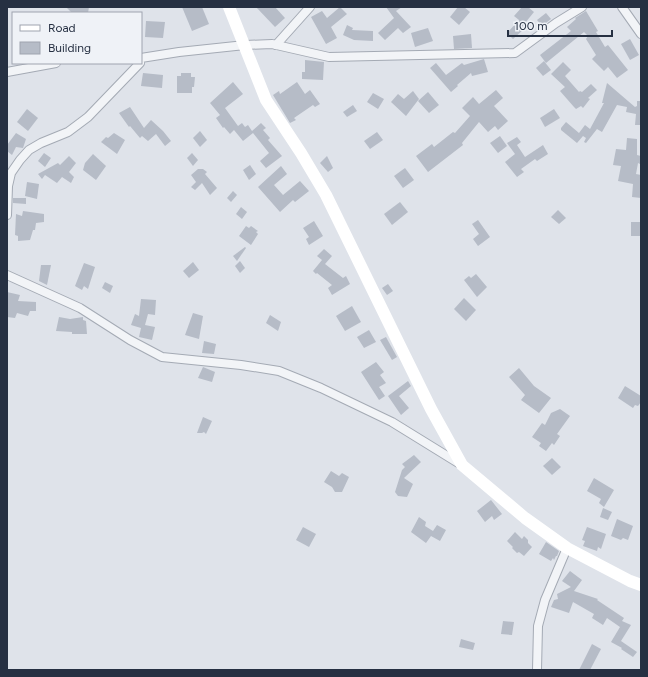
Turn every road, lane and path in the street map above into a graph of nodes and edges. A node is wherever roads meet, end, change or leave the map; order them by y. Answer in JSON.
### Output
{"nodes":[{"id":1,"x":229,"y":7,"type":"edge"},
{"id":2,"x":310,"y":7,"type":"edge"},
{"id":3,"x":582,"y":7,"type":"edge"},
{"id":4,"x":622,"y":7,"type":"edge"},
{"id":5,"x":641,"y":34,"type":"edge"},
{"id":6,"x":245,"y":45,"type":"junction"},
{"id":7,"x":276,"y":45,"type":"junction"},
{"id":8,"x":142,"y":60,"type":"edge"},
{"id":9,"x":51,"y":64,"type":"edge"},
{"id":10,"x":138,"y":64,"type":"edge"},
{"id":11,"x":7,"y":72,"type":"edge"},
{"id":12,"x":7,"y":215,"type":"edge"},
{"id":13,"x":7,"y":275,"type":"edge"},
{"id":14,"x":462,"y":465,"type":"junction"},
{"id":15,"x":567,"y":548,"type":"junction"},
{"id":16,"x":641,"y":585,"type":"edge"},
{"id":17,"x":537,"y":670,"type":"edge"}],
"edges":[{"from":1,"to":6,"type":"street"},
{"from":2,"to":7,"type":"street"},
{"from":3,"to":7,"type":"street"},
{"from":4,"to":5,"type":"street"},
{"from":6,"to":7,"type":"street"},
{"from":6,"to":8,"type":"street"},
{"from":6,"to":14,"type":"street"},
{"from":9,"to":11,"type":"street"},
{"from":10,"to":12,"type":"street"},
{"from":13,"to":14,"type":"street"},
{"from":14,"to":15,"type":"street"},
{"from":15,"to":16,"type":"street"},
{"from":15,"to":17,"type":"street"}]}
